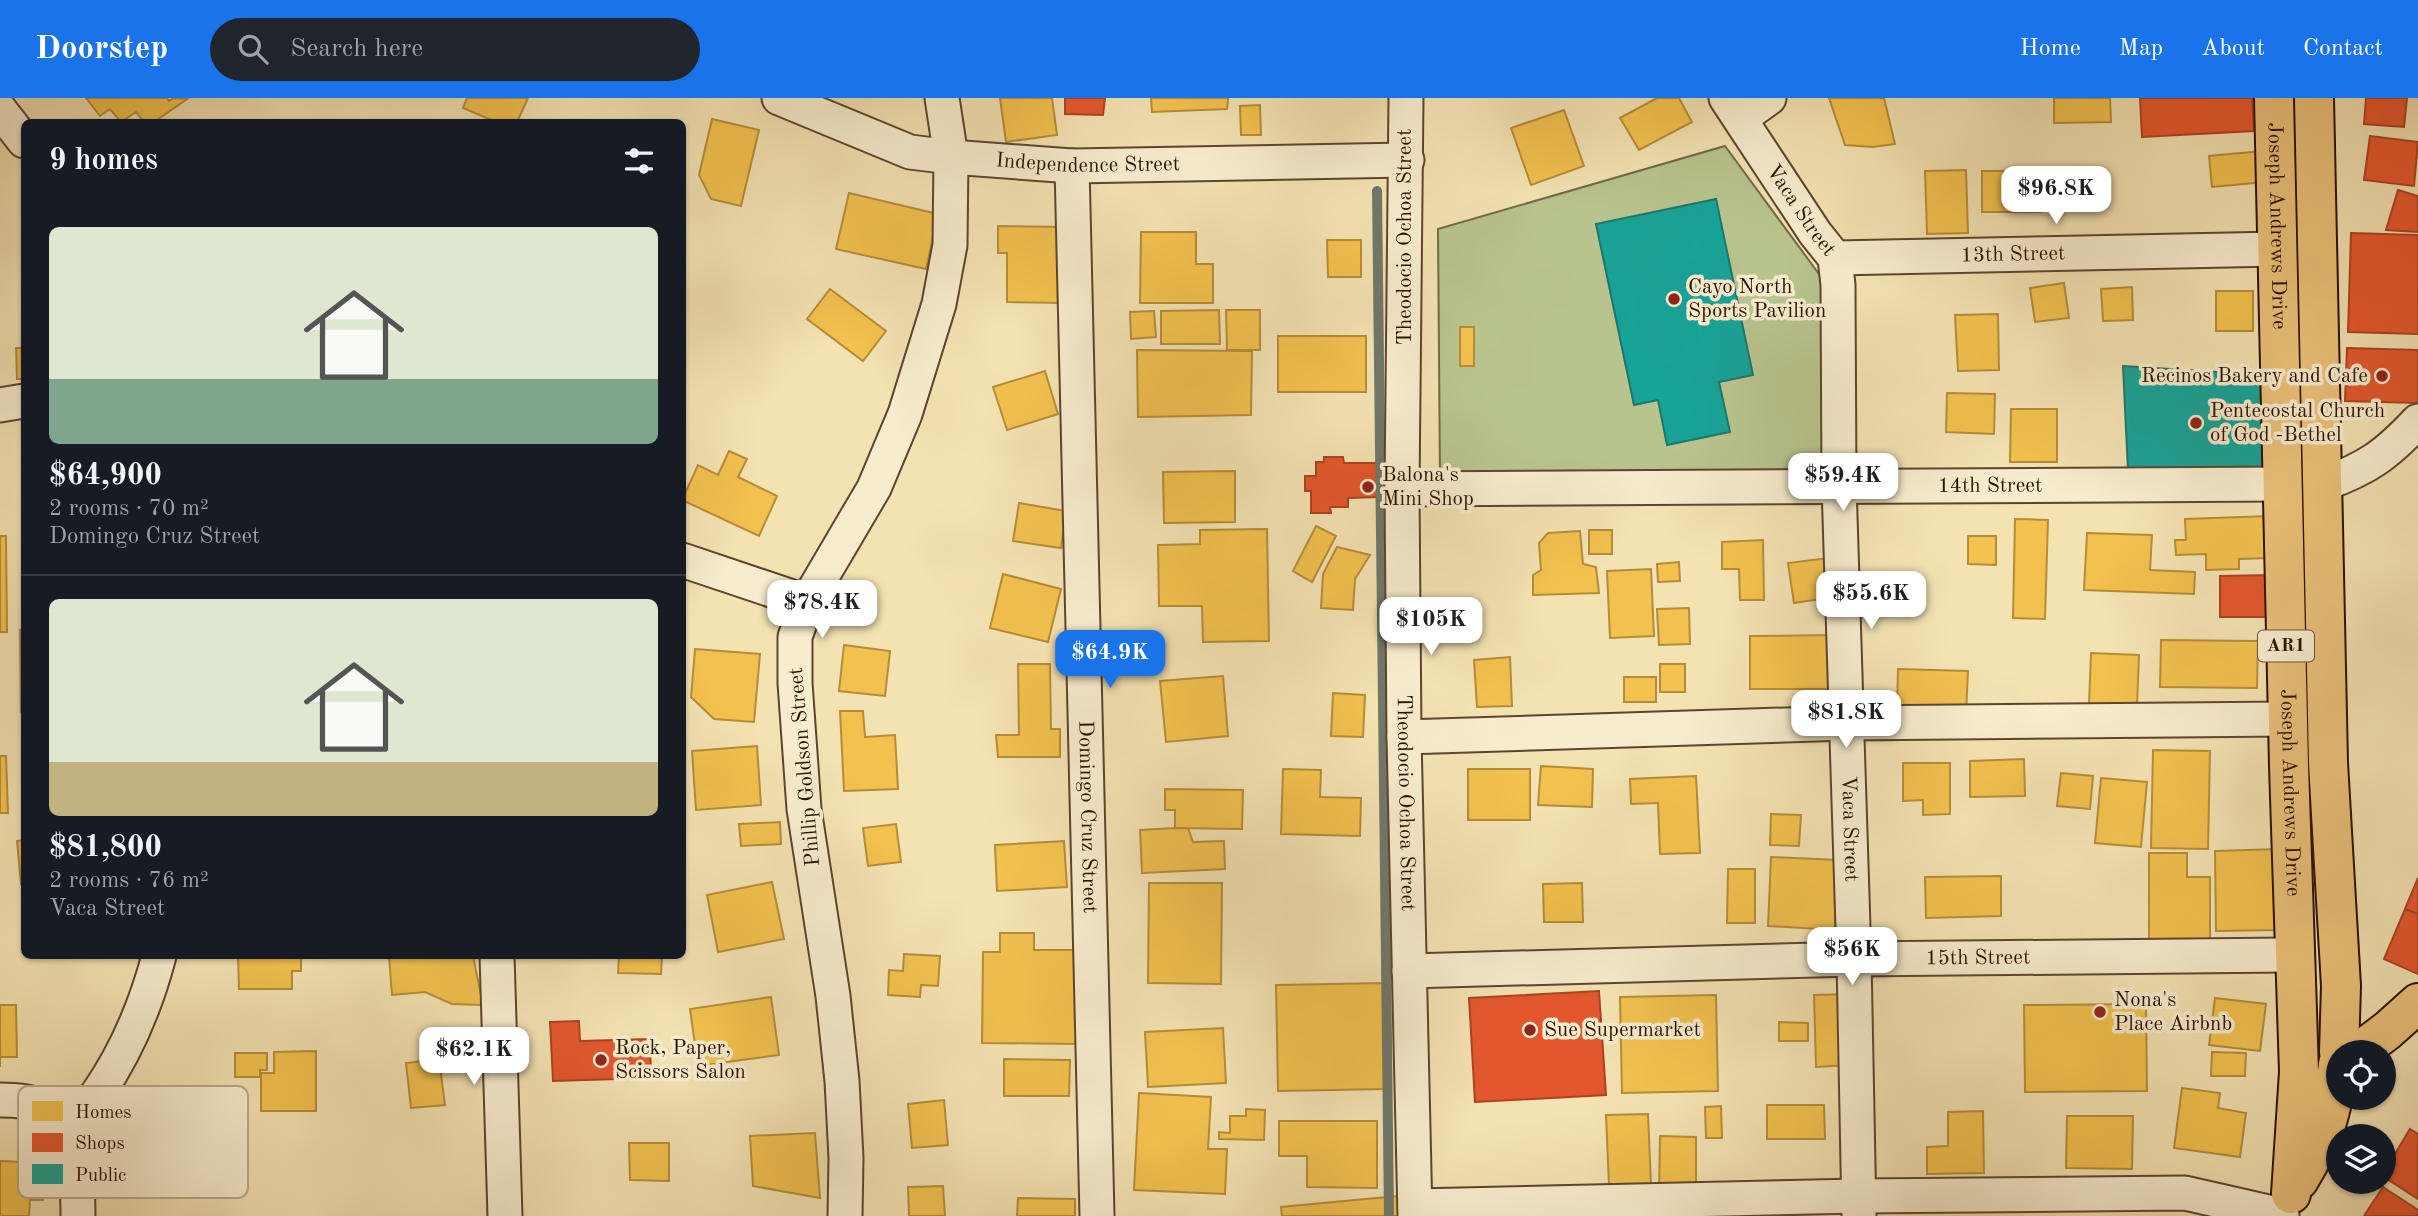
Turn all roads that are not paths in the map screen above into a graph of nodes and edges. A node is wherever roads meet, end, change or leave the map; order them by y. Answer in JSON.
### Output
{"nodes":[{"id":1,"x":779,"y":98,"type":"edge"},
{"id":2,"x":942,"y":98,"type":"edge"},
{"id":3,"x":1406,"y":98,"type":"edge"},
{"id":4,"x":1769,"y":98,"type":"edge"},
{"id":5,"x":2274,"y":98,"type":"edge"},
{"id":6,"x":2314,"y":98,"type":"edge"},
{"id":7,"x":1733,"y":108,"type":"edge"},
{"id":8,"x":0,"y":110,"type":"edge"},
{"id":9,"x":21,"y":137,"type":"edge"},
{"id":10,"x":951,"y":157,"type":"junction"},
{"id":11,"x":1407,"y":160,"type":"junction"},
{"id":12,"x":1072,"y":166,"type":"junction"},
{"id":13,"x":2278,"y":249,"type":"junction"},
{"id":14,"x":1835,"y":258,"type":"junction"},
{"id":15,"x":21,"y":402,"type":"edge"},
{"id":16,"x":0,"y":405,"type":"edge"},
{"id":17,"x":2418,"y":421,"type":"edge"},
{"id":18,"x":2283,"y":484,"type":"junction"},
{"id":19,"x":2324,"y":484,"type":"junction"},
{"id":20,"x":1839,"y":485,"type":"junction"},
{"id":21,"x":1402,"y":489,"type":"junction"},
{"id":22,"x":686,"y":562,"type":"edge"},
{"id":23,"x":807,"y":602,"type":"junction"},
{"id":24,"x":2288,"y":719,"type":"junction"},
{"id":25,"x":1847,"y":723,"type":"junction"},
{"id":26,"x":1404,"y":737,"type":"junction"},
{"id":27,"x":2294,"y":955,"type":"junction"},
{"id":28,"x":158,"y":959,"type":"edge"},
{"id":29,"x":497,"y":959,"type":"edge"},
{"id":30,"x":1854,"y":959,"type":"junction"},
{"id":31,"x":1409,"y":971,"type":"junction"},
{"id":32,"x":2418,"y":1003,"type":"edge"},
{"id":33,"x":2339,"y":1040,"type":"edge"},
{"id":34,"x":2374,"y":1040,"type":"edge"},
{"id":35,"x":102,"y":1086,"type":"edge"},
{"id":36,"x":0,"y":1100,"type":"edge"},
{"id":37,"x":18,"y":1103,"type":"edge"},
{"id":38,"x":2330,"y":1110,"type":"edge"},
{"id":39,"x":78,"y":1198,"type":"edge"},
{"id":40,"x":1859,"y":1206,"type":"edge"},
{"id":41,"x":2285,"y":1208,"type":"edge"},
{"id":42,"x":1415,"y":1211,"type":"edge"},
{"id":43,"x":78,"y":1216,"type":"edge"},
{"id":44,"x":505,"y":1216,"type":"edge"},
{"id":45,"x":845,"y":1216,"type":"edge"},
{"id":46,"x":1097,"y":1216,"type":"edge"}],
"edges":[{"from":1,"to":10,"type":"street","name":"Independence Street"},
{"from":2,"to":10,"type":"street","name":"Phillip Goldson Street"},
{"from":3,"to":11,"type":"street","name":"Theodocio Ochoa Street"},
{"from":4,"to":7,"type":"street"},
{"from":5,"to":13,"type":"main road","name":"Joseph Andrews Drive","number":"AR1"},
{"from":6,"to":19,"type":"main road","name":"Joseph Andrews Drive","number":"AR1"},
{"from":7,"to":14,"type":"street","name":"Vaca Street"},
{"from":8,"to":9,"type":"street"},
{"from":10,"to":12,"type":"street","name":"Independence Street"},
{"from":10,"to":23,"type":"street","name":"Phillip Goldson Street"},
{"from":11,"to":12,"type":"street","name":"Independence Street"},
{"from":11,"to":21,"type":"street","name":"Theodocio Ochoa Street"},
{"from":12,"to":46,"type":"street","name":"Domingo Cruz Street"},
{"from":13,"to":14,"type":"street","name":"13th Street"},
{"from":13,"to":18,"type":"main road","name":"Joseph Andrews Drive","number":"AR1"},
{"from":14,"to":20,"type":"street","name":"Vaca Street"},
{"from":15,"to":16,"type":"street"},
{"from":17,"to":19,"type":"street"},
{"from":18,"to":20,"type":"street","name":"14th Street"},
{"from":18,"to":24,"type":"main road","name":"Joseph Andrews Drive","number":"AR1"},
{"from":19,"to":33,"type":"main road","name":"Joseph Andrews Drive","number":"AR1"},
{"from":20,"to":21,"type":"street","name":"14th Street"},
{"from":20,"to":25,"type":"street","name":"Vaca Street"},
{"from":21,"to":26,"type":"street","name":"Theodocio Ochoa Street"},
{"from":22,"to":23,"type":"street"},
{"from":23,"to":45,"type":"street","name":"Phillip Goldson Street"},
{"from":24,"to":25,"type":"street"},
{"from":24,"to":27,"type":"main road","name":"Joseph Andrews Drive","number":"AR1"},
{"from":25,"to":26,"type":"street"},
{"from":25,"to":30,"type":"street","name":"Vaca Street"},
{"from":26,"to":31,"type":"street","name":"Theodocio Ochoa Street"},
{"from":27,"to":30,"type":"street","name":"15th Street"},
{"from":27,"to":41,"type":"main road","name":"Joseph Andrews Drive","number":"AR1"},
{"from":28,"to":35,"type":"street"},
{"from":29,"to":44,"type":"street"},
{"from":30,"to":31,"type":"street","name":"15th Street"},
{"from":30,"to":40,"type":"street","name":"Vaca Street"},
{"from":31,"to":42,"type":"street","name":"Theodocio Ochoa Street"},
{"from":32,"to":34,"type":"main road"},
{"from":36,"to":37,"type":"street"},
{"from":38,"to":41,"type":"main road"},
{"from":39,"to":43,"type":"street"},
{"from":40,"to":41,"type":"street"},
{"from":40,"to":42,"type":"street"}]}
